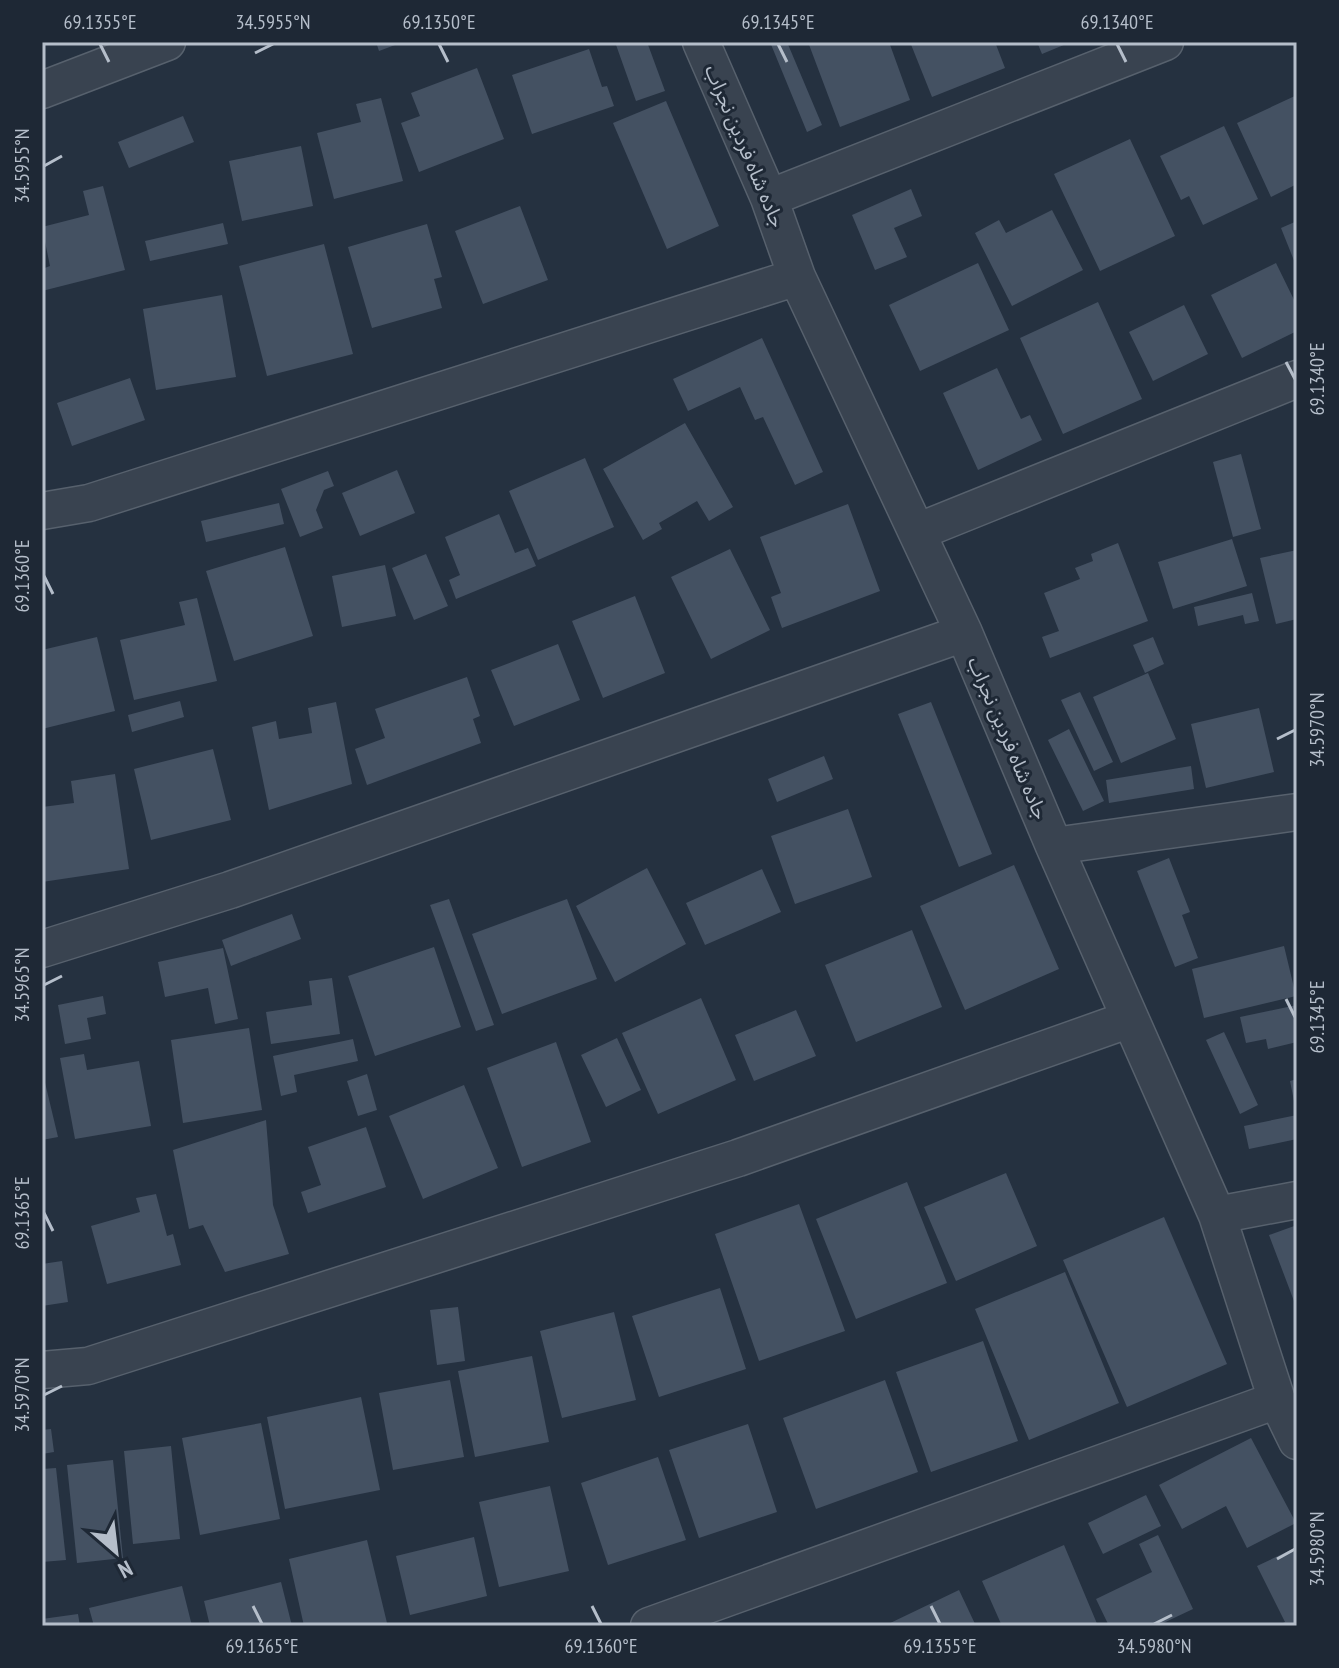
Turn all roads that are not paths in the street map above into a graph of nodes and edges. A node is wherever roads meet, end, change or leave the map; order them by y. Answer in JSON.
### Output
{"nodes":[{"id":1,"x":167,"y":42,"type":"edge"},
{"id":2,"x":701,"y":42,"type":"edge"},
{"id":3,"x":1165,"y":42,"type":"edge"},
{"id":4,"x":42,"y":90,"type":"edge"},
{"id":5,"x":769,"y":198,"type":"junction"},
{"id":6,"x":797,"y":277,"type":"junction"},
{"id":7,"x":1297,"y":379,"type":"edge"},
{"id":8,"x":42,"y":511,"type":"edge"},
{"id":9,"x":917,"y":532,"type":"junction"},
{"id":10,"x":964,"y":633,"type":"junction"},
{"id":11,"x":1297,"y":812,"type":"edge"},
{"id":12,"x":1054,"y":846,"type":"junction"},
{"id":13,"x":42,"y":949,"type":"edge"},
{"id":14,"x":1130,"y":1019,"type":"junction"},
{"id":15,"x":1297,"y":1200,"type":"edge"},
{"id":16,"x":1217,"y":1215,"type":"junction"},
{"id":17,"x":42,"y":1370,"type":"edge"},
{"id":18,"x":1277,"y":1400,"type":"junction"},
{"id":19,"x":1297,"y":1441,"type":"edge"},
{"id":20,"x":649,"y":1626,"type":"edge"}],
"edges":[{"from":1,"to":4,"type":"street"},
{"from":2,"to":5,"type":"street","name":"جاده شاه فردین نجراب"},
{"from":3,"to":5,"type":"street"},
{"from":5,"to":6,"type":"street","name":"جاده شاه فردین نجراب"},
{"from":6,"to":8,"type":"street"},
{"from":6,"to":9,"type":"street","name":"جاده شاه فردین نجراب"},
{"from":7,"to":9,"type":"street"},
{"from":9,"to":10,"type":"street","name":"جاده شاه فردین نجراب"},
{"from":10,"to":12,"type":"street","name":"جاده شاه فردین نجراب"},
{"from":10,"to":13,"type":"street"},
{"from":11,"to":12,"type":"street"},
{"from":12,"to":14,"type":"street","name":"جاده شاه فردین نجراب"},
{"from":14,"to":16,"type":"street","name":"جاده شاه فردین نجراب"},
{"from":14,"to":17,"type":"street"},
{"from":15,"to":16,"type":"street"},
{"from":16,"to":18,"type":"street","name":"جاده شاه فردین نجراب"},
{"from":18,"to":19,"type":"street","name":"جاده شاه فردین نجراب"},
{"from":18,"to":20,"type":"street"}]}
